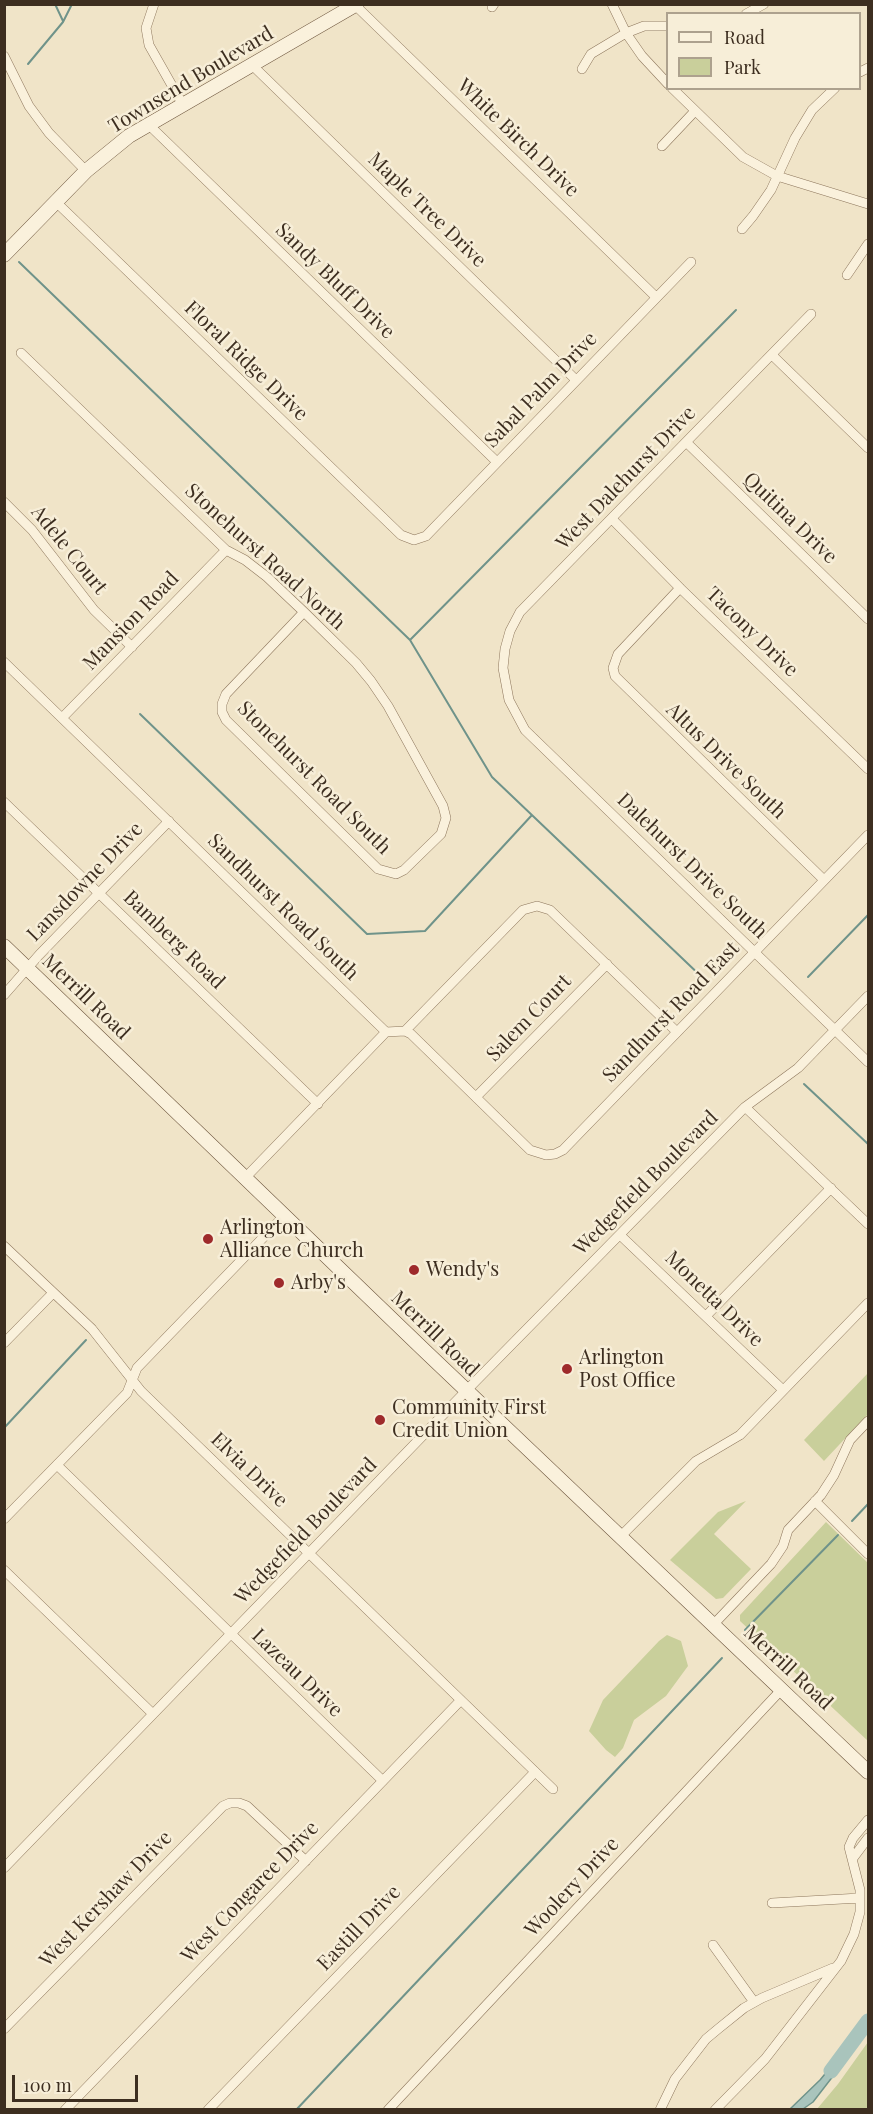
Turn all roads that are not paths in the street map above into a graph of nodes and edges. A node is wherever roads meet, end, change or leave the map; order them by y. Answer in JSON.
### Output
{"nodes":[{"id":1,"x":154,"y":4,"type":"edge"},
{"id":2,"x":612,"y":4,"type":"edge"},
{"id":3,"x":764,"y":4,"type":"edge"},
{"id":4,"x":356,"y":5,"type":"edge"},
{"id":5,"x":750,"y":12,"type":"edge"},
{"id":6,"x":666,"y":26,"type":"edge"},
{"id":7,"x":626,"y":33,"type":"junction"},
{"id":8,"x":4,"y":56,"type":"edge"},
{"id":9,"x":252,"y":65,"type":"junction"},
{"id":10,"x":582,"y":69,"type":"dead end"},
{"id":11,"x":666,"y":82,"type":"edge"},
{"id":12,"x":674,"y":90,"type":"edge"},
{"id":13,"x":833,"y":90,"type":"edge"},
{"id":14,"x":183,"y":105,"type":"junction"},
{"id":15,"x":695,"y":111,"type":"junction"},
{"id":16,"x":149,"y":126,"type":"junction"},
{"id":17,"x":662,"y":146,"type":"dead end"},
{"id":18,"x":87,"y":171,"type":"junction"},
{"id":19,"x":777,"y":176,"type":"junction"},
{"id":20,"x":56,"y":202,"type":"junction"},
{"id":21,"x":868,"y":204,"type":"edge"},
{"id":22,"x":742,"y":229,"type":"dead end"},
{"id":23,"x":868,"y":244,"type":"edge"},
{"id":24,"x":4,"y":255,"type":"edge"},
{"id":25,"x":691,"y":262,"type":"dead end"},
{"id":26,"x":847,"y":275,"type":"dead end"},
{"id":27,"x":656,"y":297,"type":"junction"},
{"id":28,"x":810,"y":314,"type":"dead end"},
{"id":29,"x":21,"y":353,"type":"dead end"},
{"id":30,"x":772,"y":355,"type":"junction"},
{"id":31,"x":576,"y":380,"type":"junction"},
{"id":32,"x":686,"y":442,"type":"junction"},
{"id":33,"x":868,"y":448,"type":"edge"},
{"id":34,"x":497,"y":462,"type":"junction"},
{"id":35,"x":4,"y":502,"type":"edge"},
{"id":36,"x":612,"y":519,"type":"junction"},
{"id":37,"x":414,"y":540,"type":"joint"},
{"id":38,"x":226,"y":550,"type":"junction"},
{"id":39,"x":680,"y":588,"type":"junction"},
{"id":40,"x":304,"y":612,"type":"junction"},
{"id":41,"x":868,"y":619,"type":"edge"},
{"id":42,"x":132,"y":647,"type":"junction"},
{"id":43,"x":4,"y":662,"type":"edge"},
{"id":44,"x":505,"y":686,"type":"joint"},
{"id":45,"x":62,"y":718,"type":"junction"},
{"id":46,"x":868,"y":769,"type":"edge"},
{"id":47,"x":4,"y":802,"type":"edge"},
{"id":48,"x":169,"y":821,"type":"junction"},
{"id":49,"x":868,"y":835,"type":"edge"},
{"id":50,"x":389,"y":874,"type":"joint"},
{"id":51,"x":824,"y":880,"type":"junction"},
{"id":52,"x":99,"y":893,"type":"junction"},
{"id":53,"x":4,"y":946,"type":"edge"},
{"id":54,"x":755,"y":952,"type":"junction"},
{"id":55,"x":607,"y":964,"type":"junction"},
{"id":56,"x":28,"y":968,"type":"junction"},
{"id":57,"x":4,"y":995,"type":"edge"},
{"id":58,"x":868,"y":996,"type":"edge"},
{"id":59,"x":835,"y":1030,"type":"junction"},
{"id":60,"x":405,"y":1031,"type":"junction"},
{"id":61,"x":386,"y":1032,"type":"junction"},
{"id":62,"x":677,"y":1032,"type":"junction"},
{"id":63,"x":868,"y":1062,"type":"edge"},
{"id":64,"x":476,"y":1097,"type":"junction"},
{"id":65,"x":318,"y":1104,"type":"junction"},
{"id":66,"x":745,"y":1107,"type":"junction"},
{"id":67,"x":245,"y":1178,"type":"junction"},
{"id":68,"x":831,"y":1188,"type":"junction"},
{"id":69,"x":284,"y":1216,"type":"junction"},
{"id":70,"x":868,"y":1224,"type":"edge"},
{"id":71,"x":620,"y":1234,"type":"junction"},
{"id":72,"x":4,"y":1246,"type":"edge"},
{"id":73,"x":53,"y":1293,"type":"junction"},
{"id":74,"x":868,"y":1303,"type":"edge"},
{"id":75,"x":706,"y":1316,"type":"junction"},
{"id":76,"x":4,"y":1343,"type":"edge"},
{"id":77,"x":132,"y":1379,"type":"junction"},
{"id":78,"x":783,"y":1390,"type":"junction"},
{"id":79,"x":466,"y":1391,"type":"junction"},
{"id":80,"x":868,"y":1420,"type":"edge"},
{"id":81,"x":57,"y":1465,"type":"junction"},
{"id":82,"x":815,"y":1501,"type":"junction"},
{"id":83,"x":4,"y":1519,"type":"edge"},
{"id":84,"x":620,"y":1537,"type":"junction"},
{"id":85,"x":309,"y":1553,"type":"junction"},
{"id":86,"x":868,"y":1554,"type":"edge"},
{"id":87,"x":4,"y":1569,"type":"edge"},
{"id":88,"x":713,"y":1625,"type":"junction"},
{"id":89,"x":232,"y":1634,"type":"junction"},
{"id":90,"x":782,"y":1689,"type":"junction"},
{"id":91,"x":460,"y":1700,"type":"junction"},
{"id":92,"x":153,"y":1714,"type":"junction"},
{"id":93,"x":535,"y":1772,"type":"junction"},
{"id":94,"x":868,"y":1772,"type":"edge"},
{"id":95,"x":383,"y":1781,"type":"junction"},
{"id":96,"x":553,"y":1789,"type":"dead end"},
{"id":97,"x":868,"y":1820,"type":"edge"},
{"id":98,"x":868,"y":1838,"type":"edge"},
{"id":99,"x":854,"y":1858,"type":"junction"},
{"id":100,"x":306,"y":1861,"type":"junction"},
{"id":101,"x":4,"y":1868,"type":"edge"},
{"id":102,"x":860,"y":1898,"type":"junction"},
{"id":103,"x":772,"y":1903,"type":"dead end"},
{"id":104,"x":713,"y":1945,"type":"dead end"},
{"id":105,"x":838,"y":1964,"type":"junction"},
{"id":106,"x":754,"y":2002,"type":"junction"},
{"id":107,"x":4,"y":2029,"type":"edge"},
{"id":108,"x":65,"y":2109,"type":"edge"},
{"id":109,"x":208,"y":2109,"type":"edge"},
{"id":110,"x":388,"y":2109,"type":"edge"},
{"id":111,"x":660,"y":2109,"type":"edge"},
{"id":112,"x":715,"y":2109,"type":"edge"}],
"edges":[{"from":1,"to":14,"type":"street"},
{"from":2,"to":7,"type":"street"},
{"from":3,"to":5,"type":"street"},
{"from":4,"to":9,"type":"main road","name":"Townsend Boulevard"},
{"from":4,"to":27,"type":"street","name":"White Birch Drive"},
{"from":6,"to":7,"type":"street"},
{"from":7,"to":10,"type":"street"},
{"from":7,"to":11,"type":"street"},
{"from":8,"to":18,"type":"street"},
{"from":9,"to":14,"type":"main road","name":"Townsend Boulevard"},
{"from":9,"to":31,"type":"street","name":"Maple Tree Drive"},
{"from":12,"to":15,"type":"street"},
{"from":13,"to":19,"type":"street"},
{"from":14,"to":16,"type":"main road","name":"Townsend Boulevard"},
{"from":15,"to":17,"type":"street"},
{"from":15,"to":19,"type":"street"},
{"from":16,"to":18,"type":"main road","name":"Townsend Boulevard"},
{"from":16,"to":34,"type":"street","name":"Sandy Bluff Drive"},
{"from":18,"to":20,"type":"main road","name":"Townsend Boulevard"},
{"from":19,"to":21,"type":"street"},
{"from":19,"to":22,"type":"street"},
{"from":20,"to":24,"type":"main road","name":"Townsend Boulevard"},
{"from":20,"to":37,"type":"street","name":"Floral Ridge Drive"},
{"from":23,"to":26,"type":"street"},
{"from":25,"to":27,"type":"street","name":"Sabal Palm Drive"},
{"from":27,"to":31,"type":"street","name":"Sabal Palm Drive"},
{"from":28,"to":30,"type":"street","name":"West Dalehurst Drive"},
{"from":29,"to":38,"type":"street","name":"Stonehurst Road North"},
{"from":30,"to":32,"type":"street","name":"West Dalehurst Drive"},
{"from":30,"to":33,"type":"street"},
{"from":31,"to":34,"type":"street","name":"Sabal Palm Drive"},
{"from":32,"to":36,"type":"street","name":"West Dalehurst Drive"},
{"from":32,"to":41,"type":"street","name":"Quitina Drive"},
{"from":34,"to":37,"type":"street","name":"Sabal Palm Drive"},
{"from":35,"to":42,"type":"street","name":"Adele Court"},
{"from":36,"to":39,"type":"street","name":"Tacony Drive"},
{"from":36,"to":44,"type":"street","name":"West Dalehurst Drive"},
{"from":38,"to":40,"type":"street","name":"Stonehurst Road North"},
{"from":38,"to":42,"type":"street","name":"Mansion Road"},
{"from":39,"to":46,"type":"street","name":"Tacony Drive"},
{"from":39,"to":51,"type":"street","name":"Altus Drive South"},
{"from":40,"to":50,"type":"street","name":"Stonehurst Road North"},
{"from":40,"to":50,"type":"street","name":"Stonehurst Road South"},
{"from":42,"to":45,"type":"street","name":"Mansion Road"},
{"from":43,"to":45,"type":"street","name":"Sandhurst Road South"},
{"from":44,"to":54,"type":"street","name":"Dalehurst Drive South"},
{"from":45,"to":48,"type":"street","name":"Sandhurst Road South"},
{"from":47,"to":52,"type":"street","name":"Bamberg Road"},
{"from":48,"to":52,"type":"street","name":"Lansdowne Drive"},
{"from":48,"to":61,"type":"street","name":"Sandhurst Road South"},
{"from":49,"to":51,"type":"street","name":"Sandhurst Road East"},
{"from":51,"to":54,"type":"street","name":"Sandhurst Road East"},
{"from":52,"to":56,"type":"street","name":"Lansdowne Drive"},
{"from":52,"to":65,"type":"street","name":"Bamberg Road"},
{"from":53,"to":56,"type":"main road","name":"Merrill Road"},
{"from":54,"to":59,"type":"street","name":"Dalehurst Drive South"},
{"from":54,"to":62,"type":"street","name":"Sandhurst Road East"},
{"from":55,"to":60,"type":"street"},
{"from":55,"to":62,"type":"street"},
{"from":55,"to":64,"type":"street","name":"Salem Court"},
{"from":56,"to":57,"type":"street","name":"Lansdowne Drive"},
{"from":56,"to":67,"type":"main road","name":"Merrill Road"},
{"from":58,"to":59,"type":"street","name":"Wedgefield Boulevard"},
{"from":59,"to":63,"type":"street","name":"Dalehurst Drive South"},
{"from":59,"to":66,"type":"street","name":"Wedgefield Boulevard"},
{"from":60,"to":61,"type":"street"},
{"from":60,"to":64,"type":"street"},
{"from":61,"to":65,"type":"street"},
{"from":62,"to":64,"type":"street","name":"Sandhurst Road East"},
{"from":65,"to":67,"type":"street"},
{"from":66,"to":68,"type":"street"},
{"from":66,"to":71,"type":"street","name":"Wedgefield Boulevard"},
{"from":67,"to":69,"type":"main road","name":"Merrill Road"},
{"from":68,"to":70,"type":"street"},
{"from":68,"to":75,"type":"street"},
{"from":69,"to":77,"type":"street"},
{"from":69,"to":79,"type":"main road","name":"Merrill Road"},
{"from":71,"to":75,"type":"street","name":"Monetta Drive"},
{"from":71,"to":79,"type":"street","name":"Wedgefield Boulevard"},
{"from":72,"to":73,"type":"street","name":"Elvia Drive"},
{"from":73,"to":76,"type":"street"},
{"from":73,"to":77,"type":"street","name":"Elvia Drive"},
{"from":74,"to":78,"type":"street"},
{"from":75,"to":78,"type":"street","name":"Monetta Drive"},
{"from":77,"to":81,"type":"street"},
{"from":77,"to":85,"type":"street","name":"Elvia Drive"},
{"from":78,"to":84,"type":"street"},
{"from":79,"to":84,"type":"main road","name":"Merrill Road"},
{"from":79,"to":85,"type":"street","name":"Wedgefield Boulevard"},
{"from":80,"to":82,"type":"street"},
{"from":81,"to":83,"type":"street"},
{"from":81,"to":89,"type":"street","name":"Lazeau Drive"},
{"from":82,"to":86,"type":"street"},
{"from":82,"to":88,"type":"street"},
{"from":84,"to":88,"type":"main road","name":"Merrill Road"},
{"from":85,"to":89,"type":"street","name":"Wedgefield Boulevard"},
{"from":85,"to":91,"type":"street","name":"Elvia Drive"},
{"from":87,"to":92,"type":"street"},
{"from":88,"to":90,"type":"main road","name":"Merrill Road"},
{"from":89,"to":92,"type":"street","name":"Wedgefield Boulevard"},
{"from":89,"to":95,"type":"street","name":"Lazeau Drive"},
{"from":90,"to":94,"type":"main road","name":"Merrill Road"},
{"from":90,"to":110,"type":"street","name":"Woolery Drive"},
{"from":91,"to":93,"type":"street","name":"Elvia Drive"},
{"from":91,"to":95,"type":"street","name":"West Congaree Drive"},
{"from":92,"to":101,"type":"street","name":"Wedgefield Boulevard"},
{"from":93,"to":96,"type":"street","name":"Elvia Drive"},
{"from":93,"to":109,"type":"street","name":"Eastill Drive"},
{"from":95,"to":100,"type":"street","name":"West Congaree Drive"},
{"from":97,"to":99,"type":"street"},
{"from":98,"to":99,"type":"street"},
{"from":99,"to":102,"type":"street"},
{"from":100,"to":107,"type":"street","name":"West Kershaw Drive"},
{"from":100,"to":108,"type":"street","name":"West Congaree Drive"},
{"from":102,"to":103,"type":"street"},
{"from":102,"to":105,"type":"street"},
{"from":104,"to":106,"type":"street"},
{"from":105,"to":106,"type":"street"},
{"from":105,"to":112,"type":"street"},
{"from":106,"to":111,"type":"street"}]}
